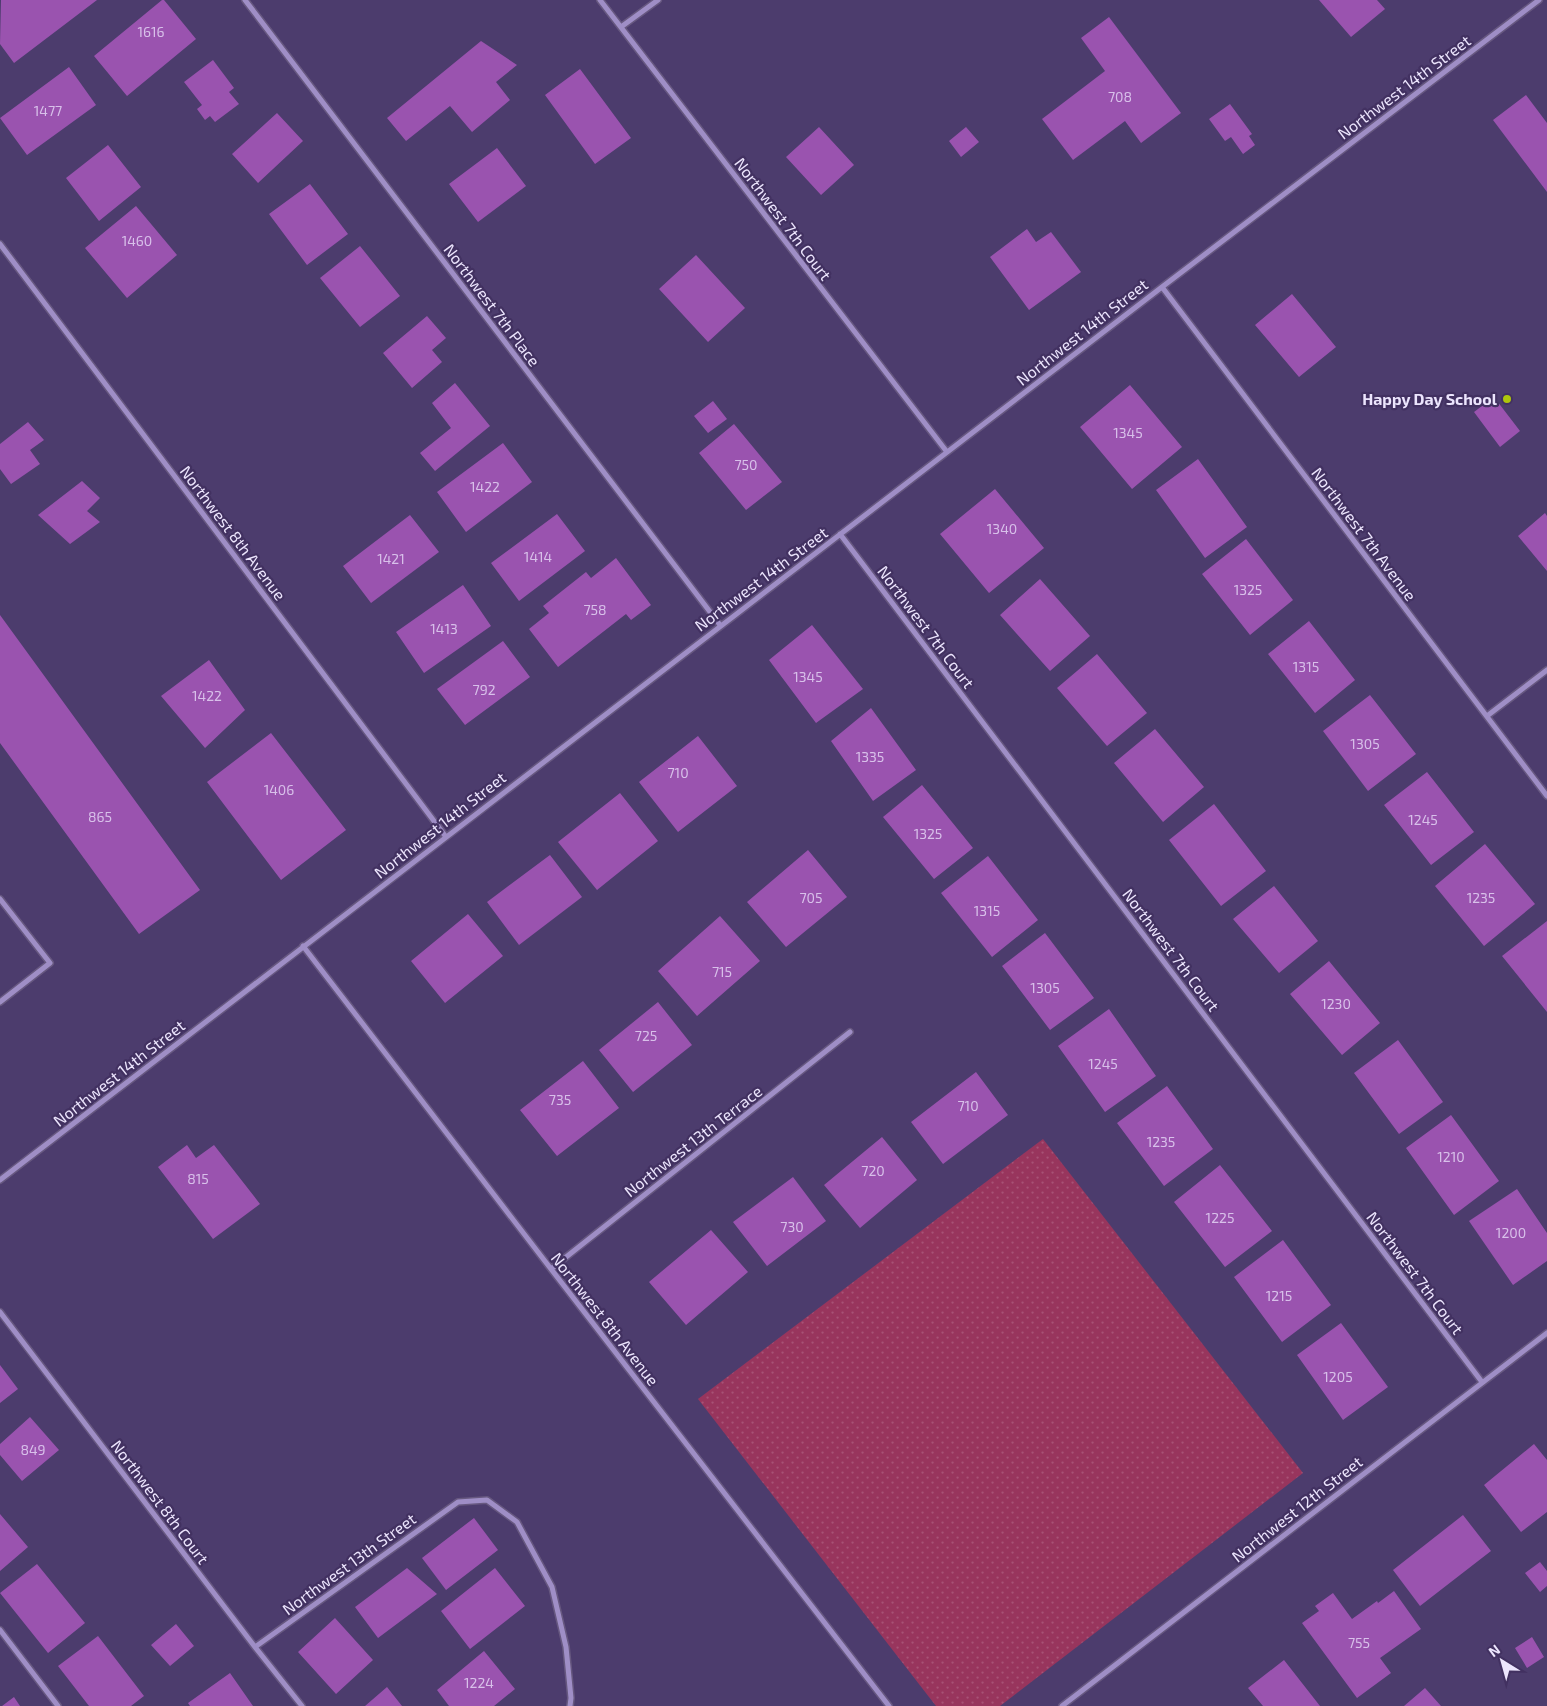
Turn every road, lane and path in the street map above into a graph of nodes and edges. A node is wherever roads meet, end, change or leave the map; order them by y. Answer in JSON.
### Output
{"nodes":[{"id":1,"x":244,"y":0,"type":"edge"},
{"id":2,"x":600,"y":0,"type":"edge"},
{"id":3,"x":658,"y":0,"type":"edge"},
{"id":4,"x":1539,"y":0,"type":"edge"},
{"id":5,"x":620,"y":27,"type":"junction"},
{"id":6,"x":0,"y":244,"type":"edge"},
{"id":7,"x":1162,"y":287,"type":"junction"},
{"id":8,"x":947,"y":452,"type":"junction"},
{"id":9,"x":840,"y":534,"type":"junction"},
{"id":10,"x":720,"y":625,"type":"junction"},
{"id":11,"x":1547,"y":670,"type":"edge"},
{"id":12,"x":1487,"y":716,"type":"junction"},
{"id":13,"x":1547,"y":796,"type":"edge"},
{"id":14,"x":446,"y":837,"type":"junction"},
{"id":15,"x":0,"y":899,"type":"edge"},
{"id":16,"x":303,"y":946,"type":"junction"},
{"id":17,"x":0,"y":1002,"type":"edge"},
{"id":18,"x":850,"y":1032,"type":"dead end"},
{"id":19,"x":0,"y":1180,"type":"edge"},
{"id":20,"x":550,"y":1269,"type":"junction"},
{"id":21,"x":0,"y":1312,"type":"edge"},
{"id":22,"x":1547,"y":1333,"type":"edge"},
{"id":23,"x":1482,"y":1382,"type":"junction"},
{"id":24,"x":0,"y":1630,"type":"edge"},
{"id":25,"x":255,"y":1647,"type":"junction"},
{"id":26,"x":58,"y":1706,"type":"edge"},
{"id":27,"x":302,"y":1706,"type":"edge"},
{"id":28,"x":570,"y":1706,"type":"edge"},
{"id":29,"x":889,"y":1706,"type":"edge"},
{"id":30,"x":1062,"y":1706,"type":"edge"}],
"edges":[{"from":1,"to":10,"type":"street","name":"Northwest 7th Place"},
{"from":2,"to":5,"type":"street","name":"Northwest 7th Court"},
{"from":3,"to":5,"type":"street"},
{"from":4,"to":7,"type":"street","name":"Northwest 14th Street"},
{"from":5,"to":8,"type":"street","name":"Northwest 7th Court"},
{"from":6,"to":14,"type":"street","name":"Northwest 8th Avenue"},
{"from":7,"to":8,"type":"street","name":"Northwest 14th Street"},
{"from":7,"to":12,"type":"street","name":"Northwest 7th Avenue"},
{"from":8,"to":9,"type":"street","name":"Northwest 14th Street"},
{"from":9,"to":10,"type":"street","name":"Northwest 14th Street"},
{"from":9,"to":23,"type":"street","name":"Northwest 7th Court"},
{"from":10,"to":14,"type":"street","name":"Northwest 14th Street"},
{"from":11,"to":12,"type":"street"},
{"from":12,"to":13,"type":"street","name":"Northwest 7th Avenue"},
{"from":14,"to":16,"type":"street","name":"Northwest 14th Street"},
{"from":15,"to":17,"type":"street"},
{"from":16,"to":19,"type":"street","name":"Northwest 14th Street"},
{"from":16,"to":20,"type":"street","name":"Northwest 8th Avenue"},
{"from":18,"to":20,"type":"street","name":"Northwest 13th Terrace"},
{"from":20,"to":29,"type":"street","name":"Northwest 8th Avenue"},
{"from":21,"to":25,"type":"street","name":"Northwest 8th Court"},
{"from":22,"to":23,"type":"street","name":"Northwest 12th Street"},
{"from":23,"to":30,"type":"street","name":"Northwest 12th Street"},
{"from":24,"to":26,"type":"street"},
{"from":25,"to":27,"type":"street","name":"Northwest 8th Court"},
{"from":25,"to":28,"type":"street","name":"Northwest 13th Street"}]}
